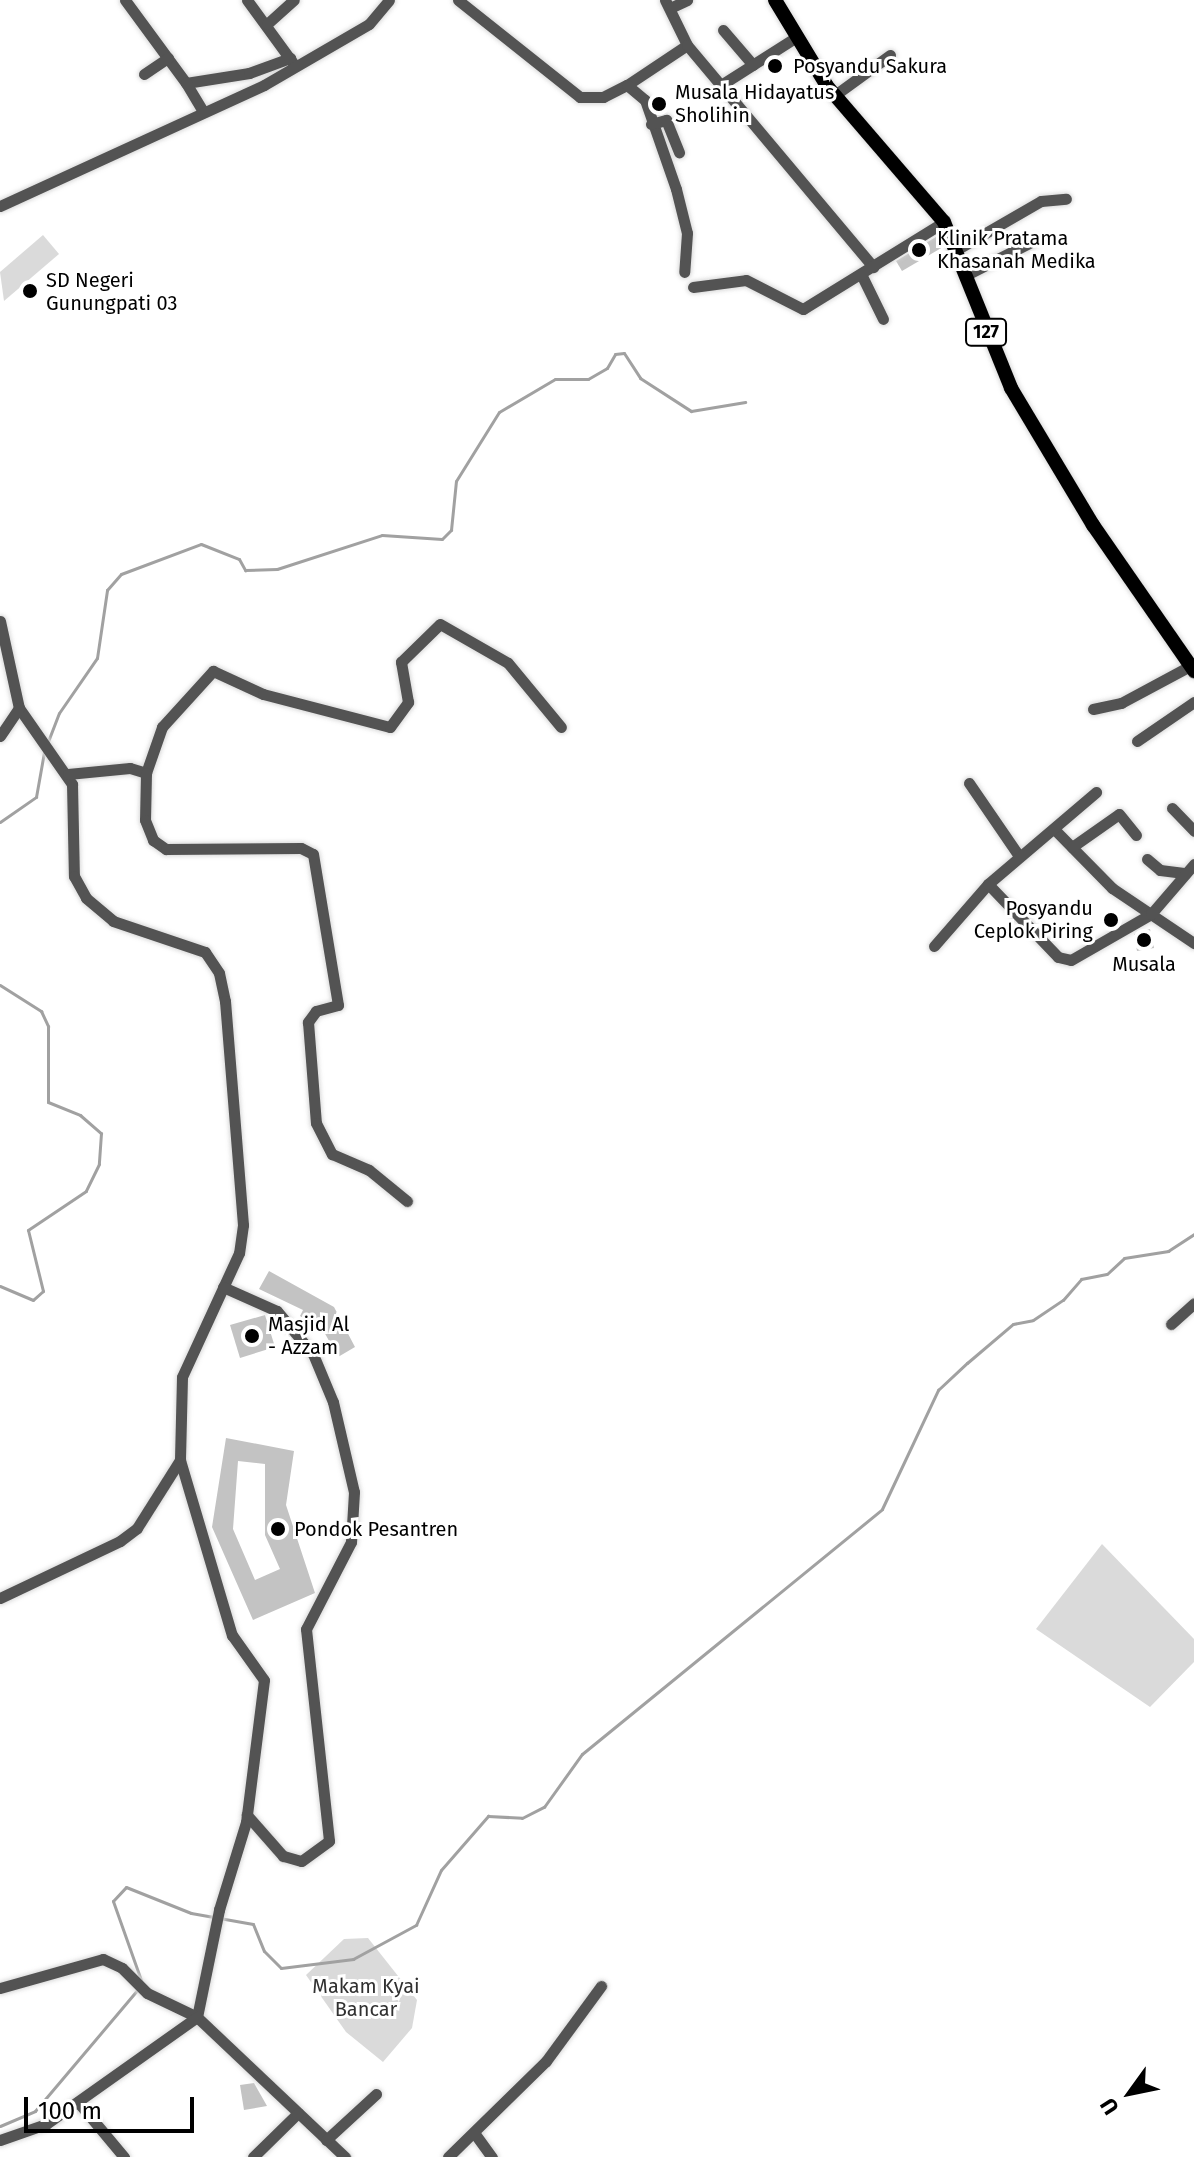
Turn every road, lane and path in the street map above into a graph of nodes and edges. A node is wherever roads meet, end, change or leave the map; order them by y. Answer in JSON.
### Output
{"nodes":[{"id":1,"x":125,"y":0,"type":"edge"},
{"id":2,"x":247,"y":0,"type":"edge"},
{"id":3,"x":294,"y":0,"type":"edge"},
{"id":4,"x":389,"y":0,"type":"edge"},
{"id":5,"x":458,"y":0,"type":"edge"},
{"id":6,"x":687,"y":0,"type":"edge"},
{"id":7,"x":775,"y":0,"type":"edge"},
{"id":8,"x":668,"y":4,"type":"edge"},
{"id":9,"x":267,"y":24,"type":"junction"},
{"id":10,"x":723,"y":30,"type":"dead end"},
{"id":11,"x":798,"y":36,"type":"junction"},
{"id":12,"x":687,"y":45,"type":"junction"},
{"id":13,"x":890,"y":55,"type":"dead end"},
{"id":14,"x":168,"y":58,"type":"junction"},
{"id":15,"x":293,"y":63,"type":"junction"},
{"id":16,"x":753,"y":65,"type":"junction"},
{"id":17,"x":144,"y":74,"type":"dead end"},
{"id":18,"x":186,"y":83,"type":"junction"},
{"id":19,"x":627,"y":85,"type":"junction"},
{"id":20,"x":721,"y":85,"type":"junction"},
{"id":21,"x":835,"y":95,"type":"junction"},
{"id":22,"x":202,"y":110,"type":"junction"},
{"id":23,"x":651,"y":124,"type":"junction"},
{"id":24,"x":679,"y":153,"type":"dead end"},
{"id":25,"x":1066,"y":199,"type":"dead end"},
{"id":26,"x":0,"y":206,"type":"edge"},
{"id":27,"x":944,"y":222,"type":"junction"},
{"id":28,"x":1035,"y":240,"type":"dead end"},
{"id":29,"x":956,"y":250,"type":"junction"},
{"id":30,"x":873,"y":267,"type":"junction"},
{"id":31,"x":684,"y":272,"type":"dead end"},
{"id":32,"x":861,"y":274,"type":"junction"},
{"id":33,"x":968,"y":274,"type":"junction"},
{"id":34,"x":693,"y":287,"type":"dead end"},
{"id":35,"x":883,"y":319,"type":"dead end"},
{"id":36,"x":0,"y":621,"type":"edge"},
{"id":37,"x":1192,"y":669,"type":"edge"},
{"id":38,"x":1194,"y":702,"type":"edge"},
{"id":39,"x":19,"y":708,"type":"junction"},
{"id":40,"x":1093,"y":709,"type":"dead end"},
{"id":41,"x":561,"y":727,"type":"dead end"},
{"id":42,"x":0,"y":736,"type":"edge"},
{"id":43,"x":1137,"y":741,"type":"dead end"},
{"id":44,"x":146,"y":773,"type":"junction"},
{"id":45,"x":68,"y":774,"type":"junction"},
{"id":46,"x":969,"y":783,"type":"dead end"},
{"id":47,"x":1096,"y":792,"type":"dead end"},
{"id":48,"x":1172,"y":808,"type":"dead end"},
{"id":49,"x":1054,"y":829,"type":"junction"},
{"id":50,"x":1194,"y":831,"type":"edge"},
{"id":51,"x":1136,"y":835,"type":"dead end"},
{"id":52,"x":1072,"y":847,"type":"junction"},
{"id":53,"x":1019,"y":856,"type":"junction"},
{"id":54,"x":1147,"y":859,"type":"dead end"},
{"id":55,"x":1190,"y":869,"type":"edge"},
{"id":56,"x":988,"y":884,"type":"junction"},
{"id":57,"x":1151,"y":914,"type":"junction"},
{"id":58,"x":1194,"y":943,"type":"edge"},
{"id":59,"x":934,"y":946,"type":"dead end"},
{"id":60,"x":407,"y":1201,"type":"dead end"},
{"id":61,"x":223,"y":1287,"type":"junction"},
{"id":62,"x":1194,"y":1303,"type":"edge"},
{"id":63,"x":1171,"y":1324,"type":"dead end"},
{"id":64,"x":180,"y":1460,"type":"junction"},
{"id":65,"x":0,"y":1598,"type":"edge"},
{"id":66,"x":247,"y":1815,"type":"junction"},
{"id":67,"x":601,"y":1986,"type":"dead end"},
{"id":68,"x":0,"y":1988,"type":"edge"},
{"id":69,"x":197,"y":2017,"type":"junction"},
{"id":70,"x":376,"y":2094,"type":"dead end"},
{"id":71,"x":78,"y":2102,"type":"junction"},
{"id":72,"x":298,"y":2113,"type":"junction"},
{"id":73,"x":475,"y":2134,"type":"junction"},
{"id":74,"x":0,"y":2140,"type":"edge"},
{"id":75,"x":326,"y":2140,"type":"junction"},
{"id":76,"x":124,"y":2157,"type":"edge"},
{"id":77,"x":253,"y":2157,"type":"edge"},
{"id":78,"x":345,"y":2157,"type":"edge"},
{"id":79,"x":448,"y":2157,"type":"edge"},
{"id":80,"x":492,"y":2157,"type":"edge"}],
"edges":[{"from":1,"to":14,"type":"street"},
{"from":2,"to":9,"type":"street"},
{"from":3,"to":9,"type":"street"},
{"from":4,"to":15,"type":"street"},
{"from":5,"to":19,"type":"street"},
{"from":6,"to":8,"type":"street"},
{"from":7,"to":11,"type":"main road","number":"127"},
{"from":8,"to":12,"type":"street"},
{"from":9,"to":15,"type":"street"},
{"from":10,"to":16,"type":"street"},
{"from":11,"to":16,"type":"street"},
{"from":11,"to":21,"type":"main road","number":"127"},
{"from":12,"to":19,"type":"street"},
{"from":12,"to":20,"type":"street"},
{"from":13,"to":21,"type":"street"},
{"from":14,"to":17,"type":"street"},
{"from":14,"to":18,"type":"street"},
{"from":15,"to":18,"type":"street"},
{"from":15,"to":22,"type":"street"},
{"from":16,"to":20,"type":"street"},
{"from":18,"to":22,"type":"street"},
{"from":19,"to":23,"type":"street"},
{"from":20,"to":30,"type":"street"},
{"from":21,"to":27,"type":"main road","number":"127"},
{"from":22,"to":26,"type":"street"},
{"from":23,"to":24,"type":"street"},
{"from":23,"to":31,"type":"street"},
{"from":25,"to":29,"type":"street"},
{"from":27,"to":29,"type":"main road","number":"127"},
{"from":27,"to":30,"type":"street"},
{"from":28,"to":33,"type":"street"},
{"from":29,"to":33,"type":"main road","number":"127"},
{"from":30,"to":32,"type":"street"},
{"from":32,"to":34,"type":"street"},
{"from":32,"to":35,"type":"street"},
{"from":33,"to":37,"type":"main road","number":"127"},
{"from":36,"to":39,"type":"street"},
{"from":37,"to":40,"type":"street"},
{"from":38,"to":43,"type":"street"},
{"from":39,"to":42,"type":"street"},
{"from":39,"to":45,"type":"street"},
{"from":41,"to":44,"type":"street"},
{"from":44,"to":45,"type":"street"},
{"from":44,"to":60,"type":"street"},
{"from":45,"to":61,"type":"street"},
{"from":46,"to":53,"type":"street"},
{"from":47,"to":49,"type":"street"},
{"from":48,"to":50,"type":"street"},
{"from":49,"to":52,"type":"street"},
{"from":49,"to":53,"type":"street"},
{"from":51,"to":52,"type":"street"},
{"from":52,"to":57,"type":"street"},
{"from":53,"to":56,"type":"street"},
{"from":54,"to":55,"type":"street"},
{"from":55,"to":57,"type":"street"},
{"from":56,"to":57,"type":"street"},
{"from":56,"to":59,"type":"street"},
{"from":57,"to":58,"type":"street"},
{"from":61,"to":64,"type":"street"},
{"from":61,"to":66,"type":"street"},
{"from":62,"to":63,"type":"street"},
{"from":64,"to":65,"type":"street"},
{"from":64,"to":66,"type":"street"},
{"from":66,"to":69,"type":"street"},
{"from":67,"to":73,"type":"street"},
{"from":68,"to":69,"type":"street"},
{"from":69,"to":71,"type":"street"},
{"from":69,"to":72,"type":"street"},
{"from":70,"to":75,"type":"street"},
{"from":71,"to":74,"type":"street"},
{"from":71,"to":76,"type":"street"},
{"from":72,"to":75,"type":"street"},
{"from":72,"to":77,"type":"street"},
{"from":73,"to":79,"type":"street"},
{"from":73,"to":80,"type":"street"},
{"from":75,"to":78,"type":"street"}]}
